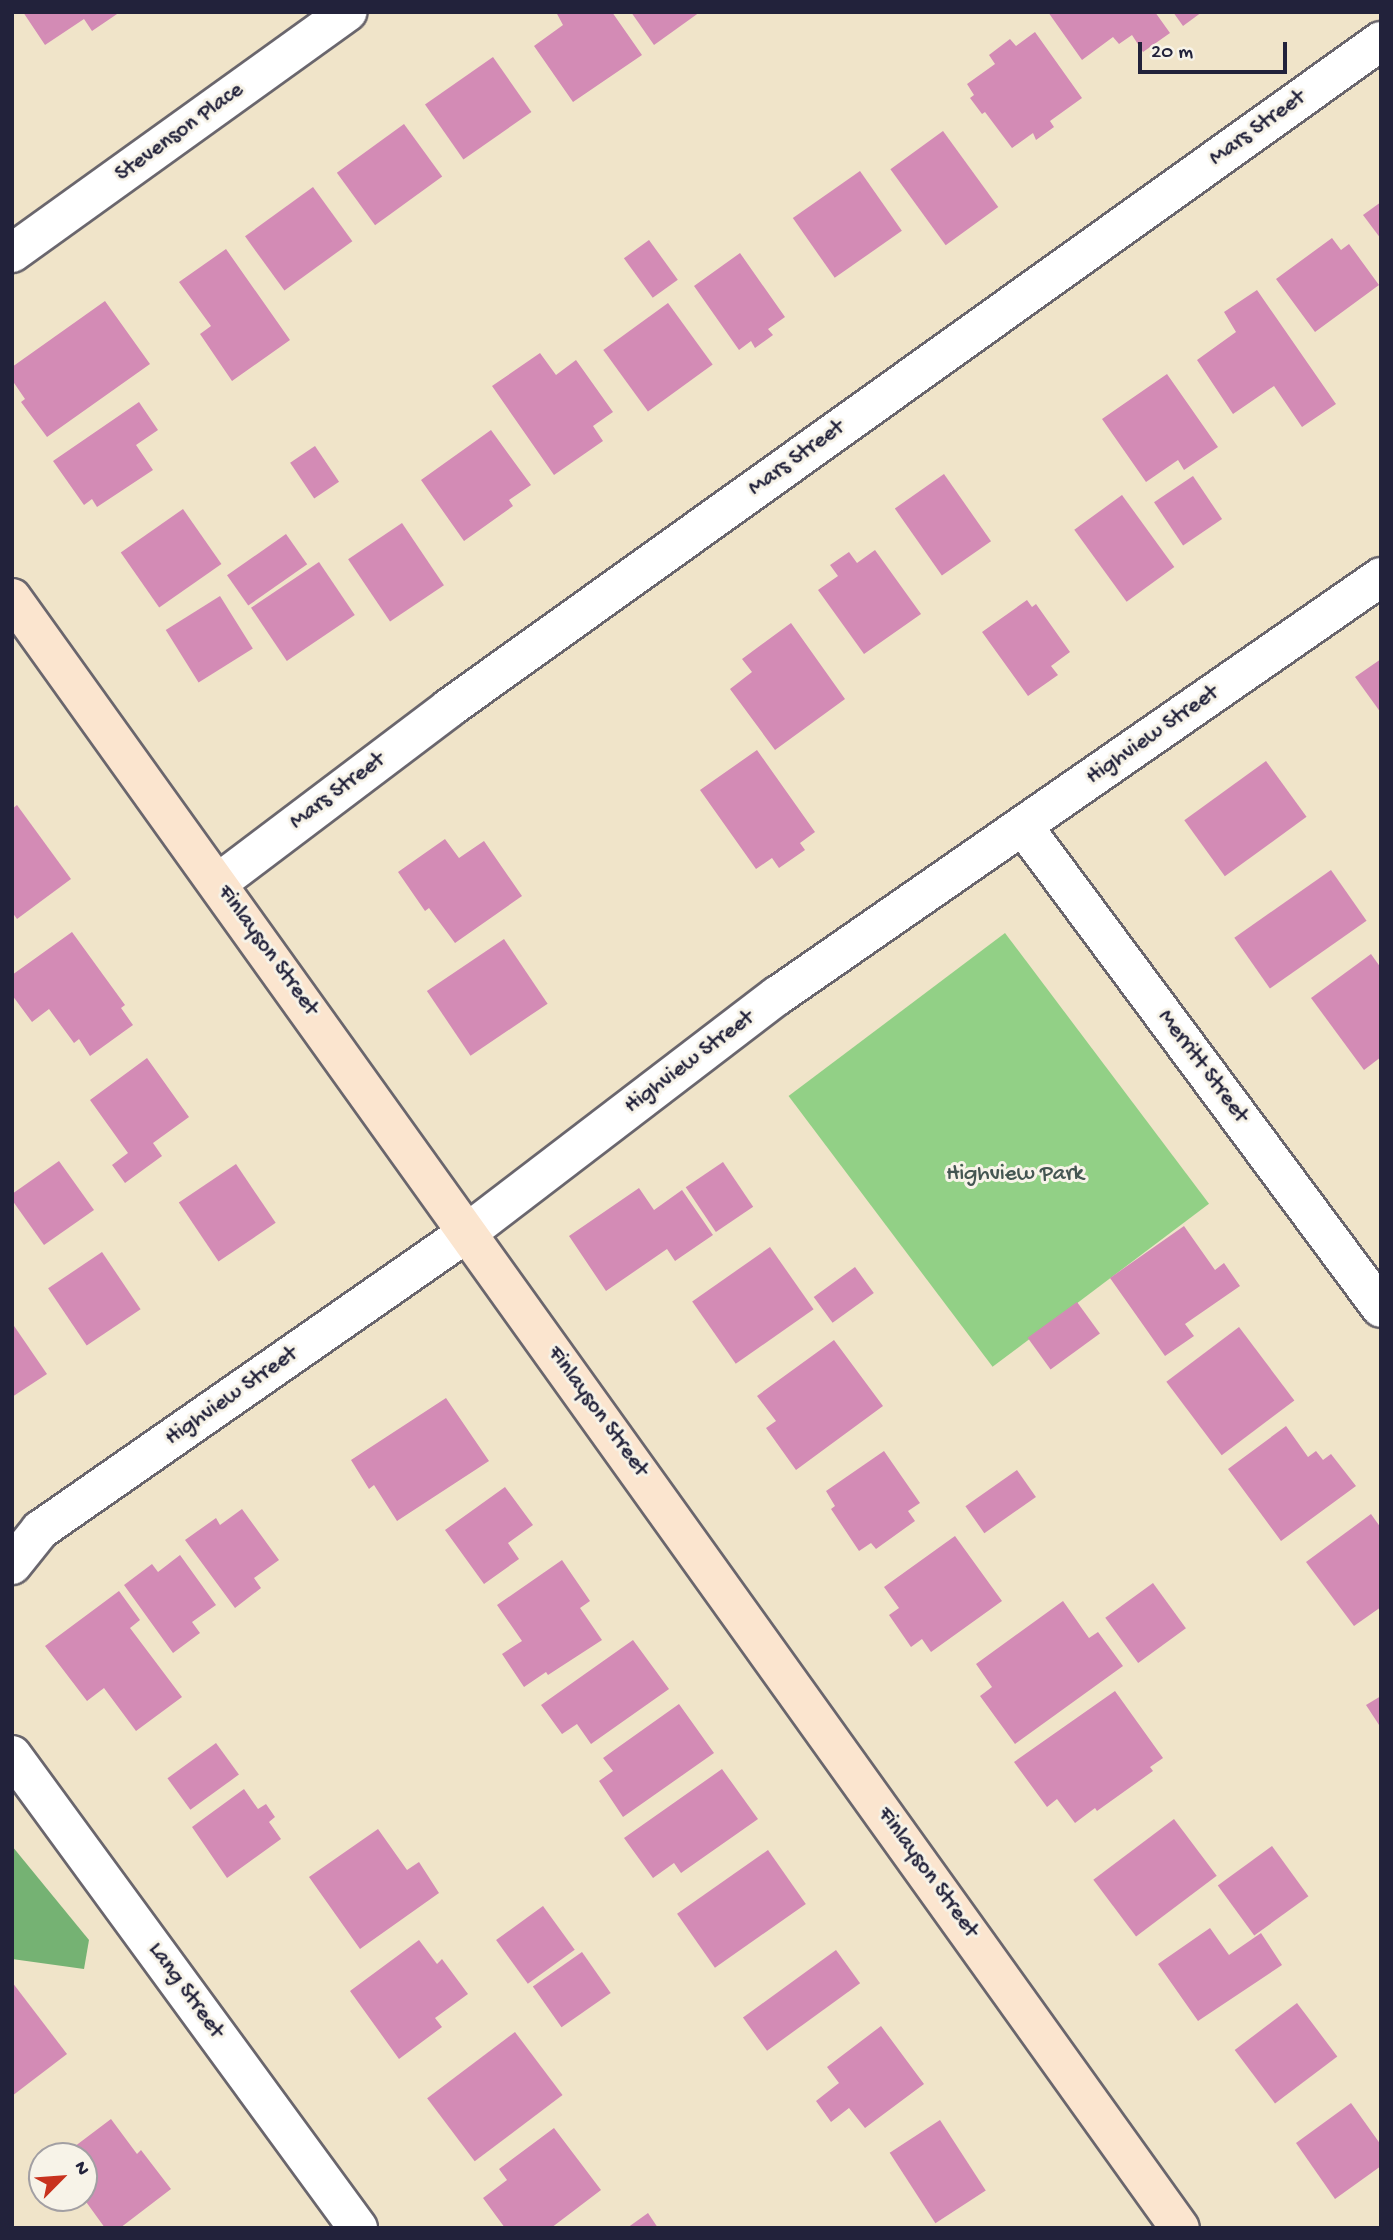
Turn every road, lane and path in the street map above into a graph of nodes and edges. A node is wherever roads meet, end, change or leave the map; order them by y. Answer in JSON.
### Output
{"nodes":[{"id":1,"x":348,"y":12,"type":"edge"},
{"id":2,"x":1381,"y":41,"type":"edge"},
{"id":3,"x":12,"y":253,"type":"edge"},
{"id":4,"x":1381,"y":577,"type":"edge"},
{"id":5,"x":12,"y":598,"type":"edge"},
{"id":6,"x":1023,"y":826,"type":"junction"},
{"id":7,"x":218,"y":883,"type":"junction"},
{"id":8,"x":468,"y":1232,"type":"junction"},
{"id":9,"x":1381,"y":1307,"type":"edge"},
{"id":10,"x":12,"y":1564,"type":"edge"},
{"id":11,"x":12,"y":1755,"type":"edge"},
{"id":12,"x":358,"y":2228,"type":"edge"},
{"id":13,"x":1180,"y":2228,"type":"edge"}],
"edges":[{"from":1,"to":3,"type":"street","name":"Stevenson Place"},
{"from":2,"to":7,"type":"street","name":"Mars Street"},
{"from":4,"to":6,"type":"street","name":"Highview Street"},
{"from":5,"to":7,"type":"street","name":"Finlayson Street"},
{"from":6,"to":8,"type":"street","name":"Highview Street"},
{"from":6,"to":9,"type":"street","name":"Merritt Street"},
{"from":7,"to":8,"type":"street","name":"Finlayson Street"},
{"from":8,"to":10,"type":"street","name":"Highview Street"},
{"from":8,"to":13,"type":"street","name":"Finlayson Street"},
{"from":11,"to":12,"type":"street","name":"Lang Street"}]}
